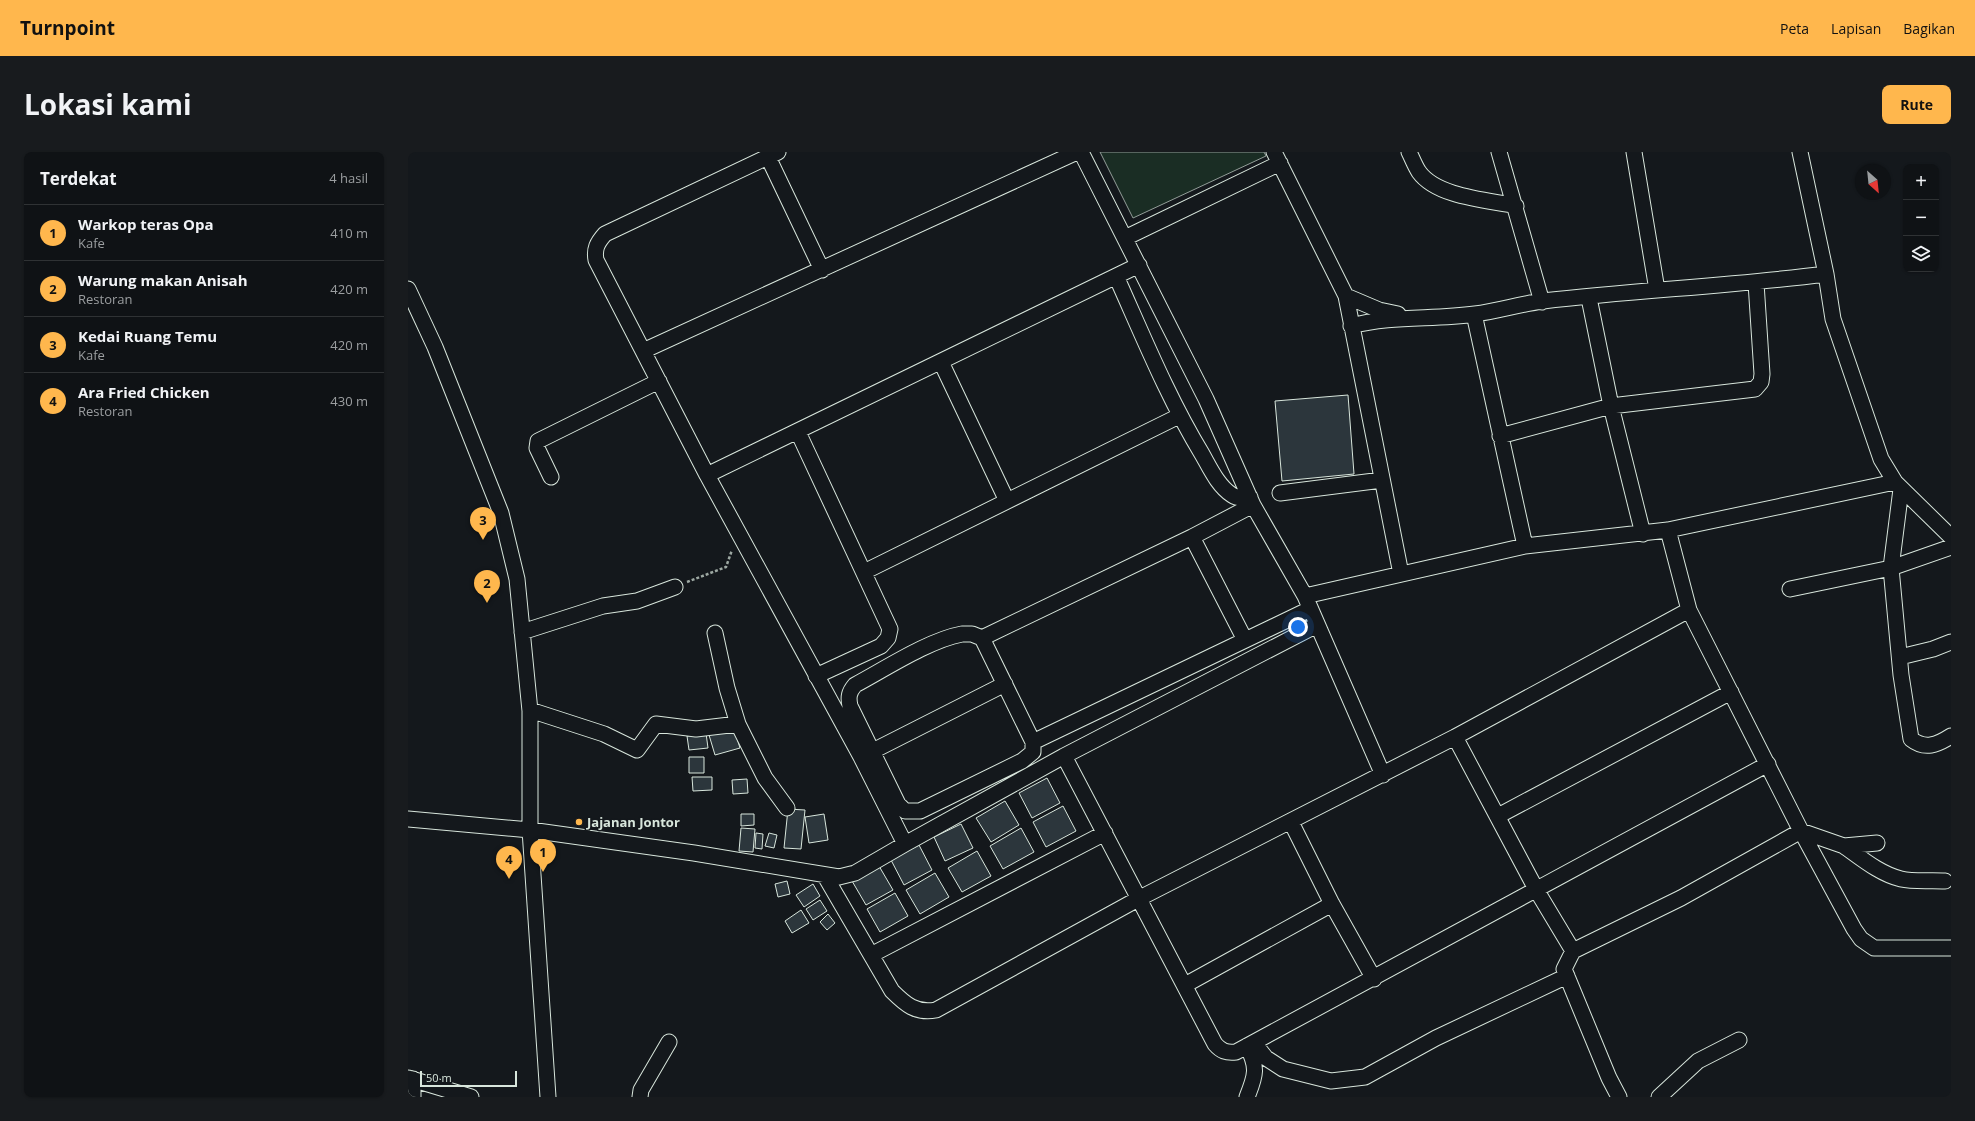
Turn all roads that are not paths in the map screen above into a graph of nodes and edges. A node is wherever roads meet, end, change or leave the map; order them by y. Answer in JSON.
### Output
{"nodes":[{"id":1,"x":1077,"y":152,"type":"edge"},
{"id":2,"x":1081,"y":152,"type":"edge"},
{"id":3,"x":1409,"y":152,"type":"edge"},
{"id":4,"x":1500,"y":152,"type":"edge"},
{"id":5,"x":1634,"y":152,"type":"edge"},
{"id":6,"x":1800,"y":152,"type":"edge"},
{"id":7,"x":773,"y":154,"type":"edge"},
{"id":8,"x":1277,"y":157,"type":"edge"},
{"id":9,"x":1516,"y":206,"type":"junction"},
{"id":10,"x":1125,"y":238,"type":"junction"},
{"id":11,"x":1139,"y":265,"type":"junction"},
{"id":12,"x":822,"y":270,"type":"junction"},
{"id":13,"x":1826,"y":274,"type":"junction"},
{"id":14,"x":1116,"y":276,"type":"junction"},
{"id":15,"x":1756,"y":283,"type":"junction"},
{"id":16,"x":408,"y":289,"type":"edge"},
{"id":17,"x":1657,"y":290,"type":"junction"},
{"id":18,"x":1346,"y":296,"type":"junction"},
{"id":19,"x":1589,"y":298,"type":"junction"},
{"id":20,"x":1542,"y":302,"type":"junction"},
{"id":21,"x":1474,"y":314,"type":"junction"},
{"id":22,"x":1411,"y":318,"type":"junction"},
{"id":23,"x":1351,"y":326,"type":"junction"},
{"id":24,"x":644,"y":351,"type":"junction"},
{"id":25,"x":941,"y":362,"type":"junction"},
{"id":26,"x":659,"y":381,"type":"junction"},
{"id":27,"x":1611,"y":406,"type":"junction"},
{"id":28,"x":1179,"y":416,"type":"junction"},
{"id":29,"x":798,"y":432,"type":"junction"},
{"id":30,"x":1500,"y":436,"type":"junction"},
{"id":31,"x":707,"y":475,"type":"junction"},
{"id":32,"x":551,"y":477,"type":"dead end"},
{"id":33,"x":1382,"y":480,"type":"junction"},
{"id":34,"x":1898,"y":485,"type":"junction"},
{"id":35,"x":1280,"y":493,"type":"dead end"},
{"id":36,"x":1007,"y":501,"type":"junction"},
{"id":37,"x":1252,"y":501,"type":"junction"},
{"id":38,"x":1668,"y":530,"type":"junction"},
{"id":39,"x":1643,"y":534,"type":"junction"},
{"id":40,"x":1192,"y":537,"type":"junction"},
{"id":41,"x":1951,"y":537,"type":"edge"},
{"id":42,"x":1526,"y":546,"type":"junction"},
{"id":43,"x":1951,"y":547,"type":"edge"},
{"id":44,"x":1890,"y":568,"type":"junction"},
{"id":45,"x":864,"y":572,"type":"junction"},
{"id":46,"x":1401,"y":574,"type":"junction"},
{"id":47,"x":675,"y":587,"type":"road end"},
{"id":48,"x":1790,"y":589,"type":"dead end"},
{"id":49,"x":1307,"y":603,"type":"junction"},
{"id":50,"x":1689,"y":610,"type":"junction"},
{"id":51,"x":1317,"y":625,"type":"junction"},
{"id":52,"x":522,"y":632,"type":"junction"},
{"id":53,"x":715,"y":633,"type":"dead end"},
{"id":54,"x":982,"y":638,"type":"junction"},
{"id":55,"x":1245,"y":640,"type":"junction"},
{"id":56,"x":1951,"y":642,"type":"edge"},
{"id":57,"x":1900,"y":657,"type":"junction"},
{"id":58,"x":816,"y":676,"type":"junction"},
{"id":59,"x":1005,"y":684,"type":"junction"},
{"id":60,"x":1731,"y":692,"type":"junction"},
{"id":61,"x":530,"y":710,"type":"junction"},
{"id":62,"x":738,"y":724,"type":"junction"},
{"id":63,"x":1455,"y":737,"type":"junction"},
{"id":64,"x":1951,"y":737,"type":"edge"},
{"id":65,"x":1032,"y":742,"type":"junction"},
{"id":66,"x":866,"y":754,"type":"junction"},
{"id":67,"x":1064,"y":756,"type":"junction"},
{"id":68,"x":1768,"y":764,"type":"junction"},
{"id":69,"x":1382,"y":775,"type":"junction"},
{"id":70,"x":787,"y":808,"type":"dead end"},
{"id":71,"x":1498,"y":816,"type":"junction"},
{"id":72,"x":408,"y":819,"type":"edge"},
{"id":73,"x":1291,"y":822,"type":"junction"},
{"id":74,"x":530,"y":830,"type":"junction"},
{"id":75,"x":1801,"y":831,"type":"junction"},
{"id":76,"x":1105,"y":833,"type":"junction"},
{"id":77,"x":1877,"y":843,"type":"dead end"},
{"id":78,"x":905,"y":844,"type":"junction"},
{"id":79,"x":1844,"y":846,"type":"junction"},
{"id":80,"x":825,"y":876,"type":"junction"},
{"id":81,"x":1945,"y":881,"type":"dead end"},
{"id":82,"x":1537,"y":891,"type":"junction"},
{"id":83,"x":1138,"y":899,"type":"junction"},
{"id":84,"x":1332,"y":904,"type":"junction"},
{"id":85,"x":1951,"y":948,"type":"edge"},
{"id":86,"x":1573,"y":951,"type":"junction"},
{"id":87,"x":871,"y":955,"type":"junction"},
{"id":88,"x":1567,"y":976,"type":"junction"},
{"id":89,"x":1374,"y":979,"type":"junction"},
{"id":90,"x":1185,"y":985,"type":"junction"},
{"id":91,"x":1740,"y":1040,"type":"dead end"},
{"id":92,"x":669,"y":1042,"type":"dead end"},
{"id":93,"x":1250,"y":1044,"type":"junction"},
{"id":94,"x":411,"y":1079,"type":"edge"},
{"id":95,"x":413,"y":1097,"type":"edge"},
{"id":96,"x":471,"y":1097,"type":"edge"},
{"id":97,"x":548,"y":1097,"type":"edge"},
{"id":98,"x":640,"y":1097,"type":"edge"},
{"id":99,"x":1247,"y":1097,"type":"edge"},
{"id":100,"x":1619,"y":1097,"type":"edge"},
{"id":101,"x":1659,"y":1097,"type":"edge"}],
"edges":[{"from":1,"to":12,"type":"street"},
{"from":2,"to":10,"type":"street"},
{"from":3,"to":9,"type":"street"},
{"from":4,"to":9,"type":"street"},
{"from":5,"to":17,"type":"street"},
{"from":6,"to":13,"type":"street"},
{"from":7,"to":12,"type":"street"},
{"from":7,"to":24,"type":"street"},
{"from":8,"to":10,"type":"street"},
{"from":8,"to":18,"type":"street"},
{"from":9,"to":20,"type":"street"},
{"from":10,"to":11,"type":"street"},
{"from":11,"to":14,"type":"street"},
{"from":11,"to":37,"type":"street"},
{"from":12,"to":24,"type":"street"},
{"from":13,"to":15,"type":"street"},
{"from":13,"to":34,"type":"street"},
{"from":14,"to":25,"type":"street"},
{"from":14,"to":28,"type":"street"},
{"from":15,"to":17,"type":"street"},
{"from":15,"to":27,"type":"street"},
{"from":16,"to":52,"type":"street"},
{"from":17,"to":19,"type":"street"},
{"from":18,"to":22,"type":"street"},
{"from":18,"to":23,"type":"street"},
{"from":19,"to":20,"type":"street"},
{"from":19,"to":27,"type":"street"},
{"from":20,"to":21,"type":"street"},
{"from":21,"to":22,"type":"street"},
{"from":21,"to":30,"type":"street"},
{"from":22,"to":23,"type":"street"},
{"from":23,"to":33,"type":"street"},
{"from":24,"to":26,"type":"street"},
{"from":25,"to":29,"type":"street"},
{"from":25,"to":36,"type":"street"},
{"from":26,"to":31,"type":"street"},
{"from":26,"to":32,"type":"street"},
{"from":27,"to":30,"type":"street"},
{"from":27,"to":39,"type":"street"},
{"from":28,"to":36,"type":"street"},
{"from":28,"to":37,"type":"street"},
{"from":29,"to":31,"type":"street"},
{"from":29,"to":45,"type":"street"},
{"from":30,"to":42,"type":"street"},
{"from":31,"to":58,"type":"street"},
{"from":33,"to":35,"type":"street"},
{"from":33,"to":46,"type":"street"},
{"from":34,"to":38,"type":"street"},
{"from":34,"to":41,"type":"street"},
{"from":34,"to":44,"type":"street"},
{"from":36,"to":45,"type":"street"},
{"from":37,"to":40,"type":"street"},
{"from":37,"to":49,"type":"street"},
{"from":38,"to":39,"type":"street"},
{"from":38,"to":50,"type":"street"},
{"from":39,"to":42,"type":"street"},
{"from":40,"to":54,"type":"street"},
{"from":40,"to":55,"type":"street"},
{"from":42,"to":46,"type":"street"},
{"from":43,"to":44,"type":"street"},
{"from":44,"to":48,"type":"street"},
{"from":44,"to":57,"type":"street"},
{"from":45,"to":58,"type":"street"},
{"from":46,"to":49,"type":"street"},
{"from":47,"to":52,"type":"street"},
{"from":49,"to":51,"type":"street"},
{"from":49,"to":55,"type":"street"},
{"from":50,"to":60,"type":"street"},
{"from":50,"to":63,"type":"street"},
{"from":51,"to":67,"type":"street"},
{"from":51,"to":69,"type":"street"},
{"from":52,"to":61,"type":"street"},
{"from":53,"to":62,"type":"street"},
{"from":54,"to":59,"type":"street"},
{"from":54,"to":66,"type":"street"},
{"from":55,"to":65,"type":"street"},
{"from":56,"to":57,"type":"street"},
{"from":57,"to":64,"type":"street"},
{"from":58,"to":66,"type":"street"},
{"from":59,"to":65,"type":"street"},
{"from":59,"to":66,"type":"street"},
{"from":60,"to":68,"type":"street"},
{"from":60,"to":71,"type":"street"},
{"from":61,"to":62,"type":"street"},
{"from":61,"to":74,"type":"street"},
{"from":62,"to":70,"type":"street"},
{"from":63,"to":69,"type":"street"},
{"from":63,"to":71,"type":"street"},
{"from":65,"to":66,"type":"street"},
{"from":66,"to":78,"type":"street"},
{"from":67,"to":76,"type":"street"},
{"from":67,"to":78,"type":"street"},
{"from":68,"to":75,"type":"street"},
{"from":68,"to":82,"type":"street"},
{"from":69,"to":73,"type":"street"},
{"from":71,"to":82,"type":"street"},
{"from":72,"to":74,"type":"street"},
{"from":73,"to":83,"type":"street"},
{"from":73,"to":84,"type":"street"},
{"from":74,"to":80,"type":"street"},
{"from":74,"to":97,"type":"street"},
{"from":75,"to":79,"type":"street"},
{"from":75,"to":85,"type":"street"},
{"from":75,"to":86,"type":"street"},
{"from":76,"to":83,"type":"street"},
{"from":76,"to":87,"type":"street"},
{"from":77,"to":79,"type":"street"},
{"from":78,"to":80,"type":"street"},
{"from":79,"to":81,"type":"street"},
{"from":80,"to":87,"type":"street"},
{"from":82,"to":86,"type":"street"},
{"from":82,"to":89,"type":"street"},
{"from":83,"to":87,"type":"street"},
{"from":83,"to":90,"type":"street"},
{"from":84,"to":89,"type":"street"},
{"from":84,"to":90,"type":"street"},
{"from":86,"to":88,"type":"street"},
{"from":88,"to":93,"type":"street"},
{"from":88,"to":100,"type":"street"},
{"from":89,"to":93,"type":"street"},
{"from":90,"to":93,"type":"street"},
{"from":91,"to":101,"type":"street"},
{"from":92,"to":98,"type":"street"},
{"from":93,"to":99,"type":"street"},
{"from":94,"to":95,"type":"street"},
{"from":94,"to":96,"type":"street"}]}
